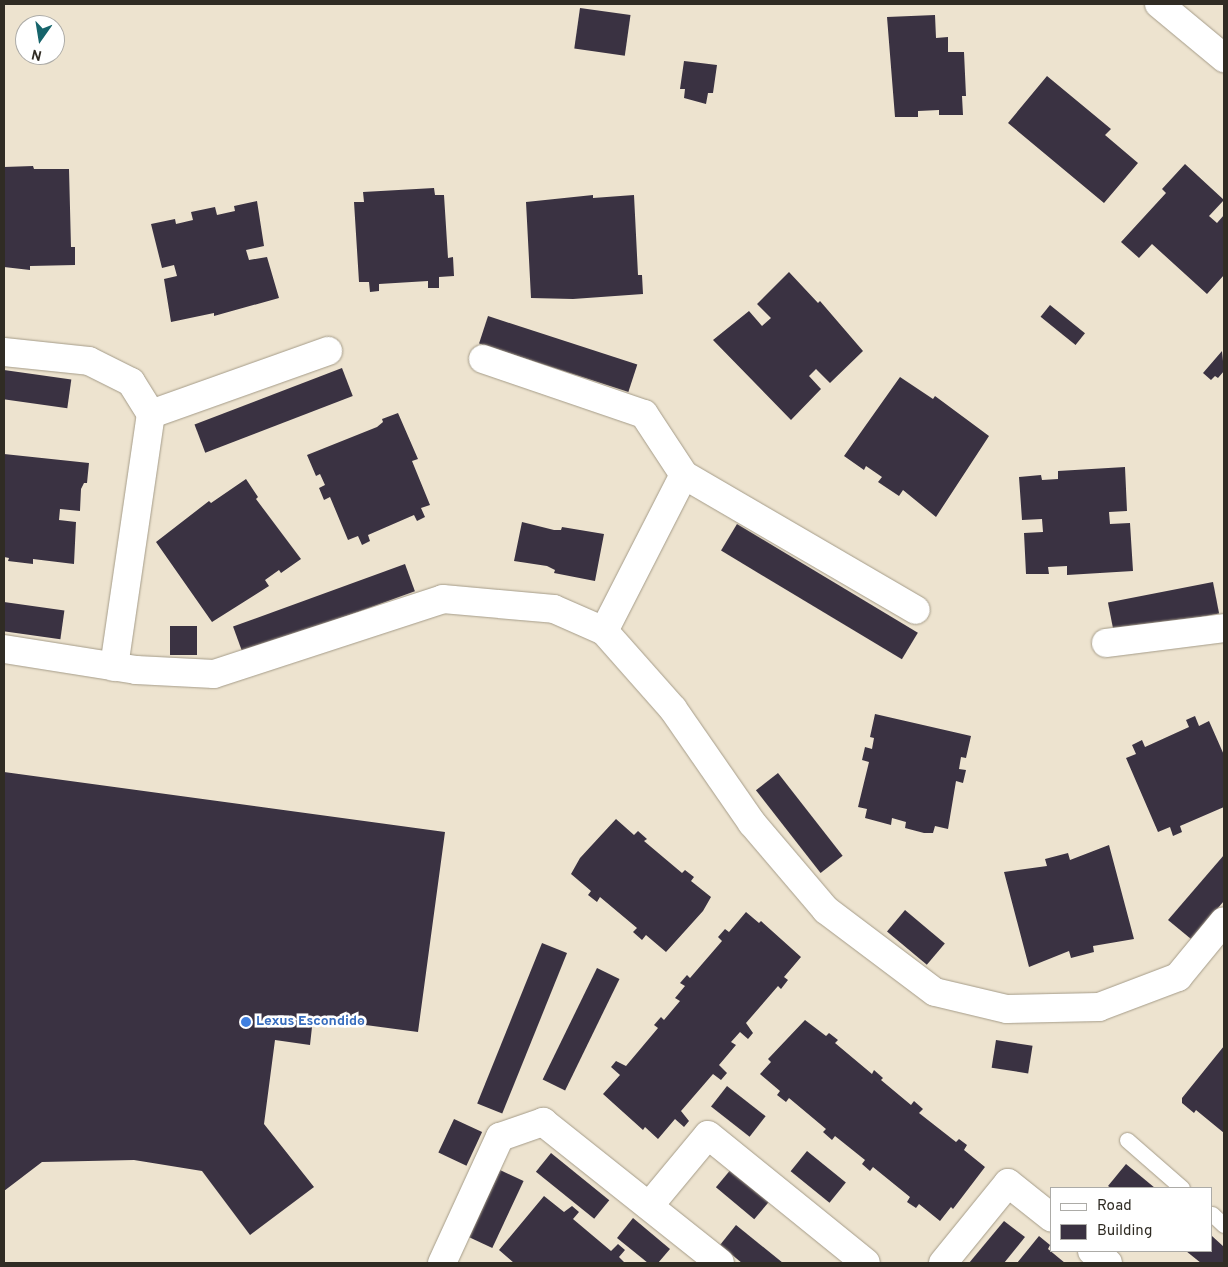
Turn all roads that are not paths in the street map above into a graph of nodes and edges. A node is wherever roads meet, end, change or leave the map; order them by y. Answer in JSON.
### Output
{"nodes":[{"id":1,"x":1158,"y":4,"type":"edge"},
{"id":2,"x":1224,"y":58,"type":"edge"},
{"id":3,"x":4,"y":352,"type":"edge"},
{"id":4,"x":328,"y":352,"type":"dead end"},
{"id":5,"x":483,"y":359,"type":"dead end"},
{"id":6,"x":151,"y":414,"type":"junction"},
{"id":7,"x":684,"y":475,"type":"junction"},
{"id":8,"x":916,"y":610,"type":"dead end"},
{"id":9,"x":1224,"y":628,"type":"edge"},
{"id":10,"x":604,"y":631,"type":"junction"},
{"id":11,"x":1106,"y":643,"type":"dead end"},
{"id":12,"x":4,"y":649,"type":"edge"},
{"id":13,"x":114,"y":667,"type":"junction"},
{"id":14,"x":1224,"y":921,"type":"edge"},
{"id":15,"x":1127,"y":1140,"type":"dead end"},
{"id":16,"x":1181,"y":1187,"type":"edge"},
{"id":17,"x":649,"y":1206,"type":"junction"},
{"id":18,"x":1213,"y":1215,"type":"edge"},
{"id":19,"x":1050,"y":1216,"type":"edge"},
{"id":20,"x":1224,"y":1225,"type":"edge"},
{"id":21,"x":1093,"y":1252,"type":"edge"},
{"id":22,"x":442,"y":1263,"type":"edge"},
{"id":23,"x":720,"y":1263,"type":"edge"},
{"id":24,"x":866,"y":1263,"type":"edge"},
{"id":25,"x":943,"y":1263,"type":"edge"},
{"id":26,"x":1108,"y":1263,"type":"edge"}],
"edges":[{"from":1,"to":2,"type":"street"},
{"from":3,"to":6,"type":"street"},
{"from":4,"to":6,"type":"street"},
{"from":5,"to":7,"type":"street"},
{"from":6,"to":13,"type":"street"},
{"from":7,"to":8,"type":"street"},
{"from":7,"to":10,"type":"street"},
{"from":9,"to":11,"type":"street"},
{"from":10,"to":13,"type":"street"},
{"from":10,"to":14,"type":"street"},
{"from":12,"to":13,"type":"street"},
{"from":15,"to":16,"type":"lane"},
{"from":17,"to":22,"type":"street"},
{"from":17,"to":23,"type":"street"},
{"from":17,"to":24,"type":"street"},
{"from":18,"to":20,"type":"lane"},
{"from":19,"to":25,"type":"street"},
{"from":21,"to":26,"type":"street"}]}
